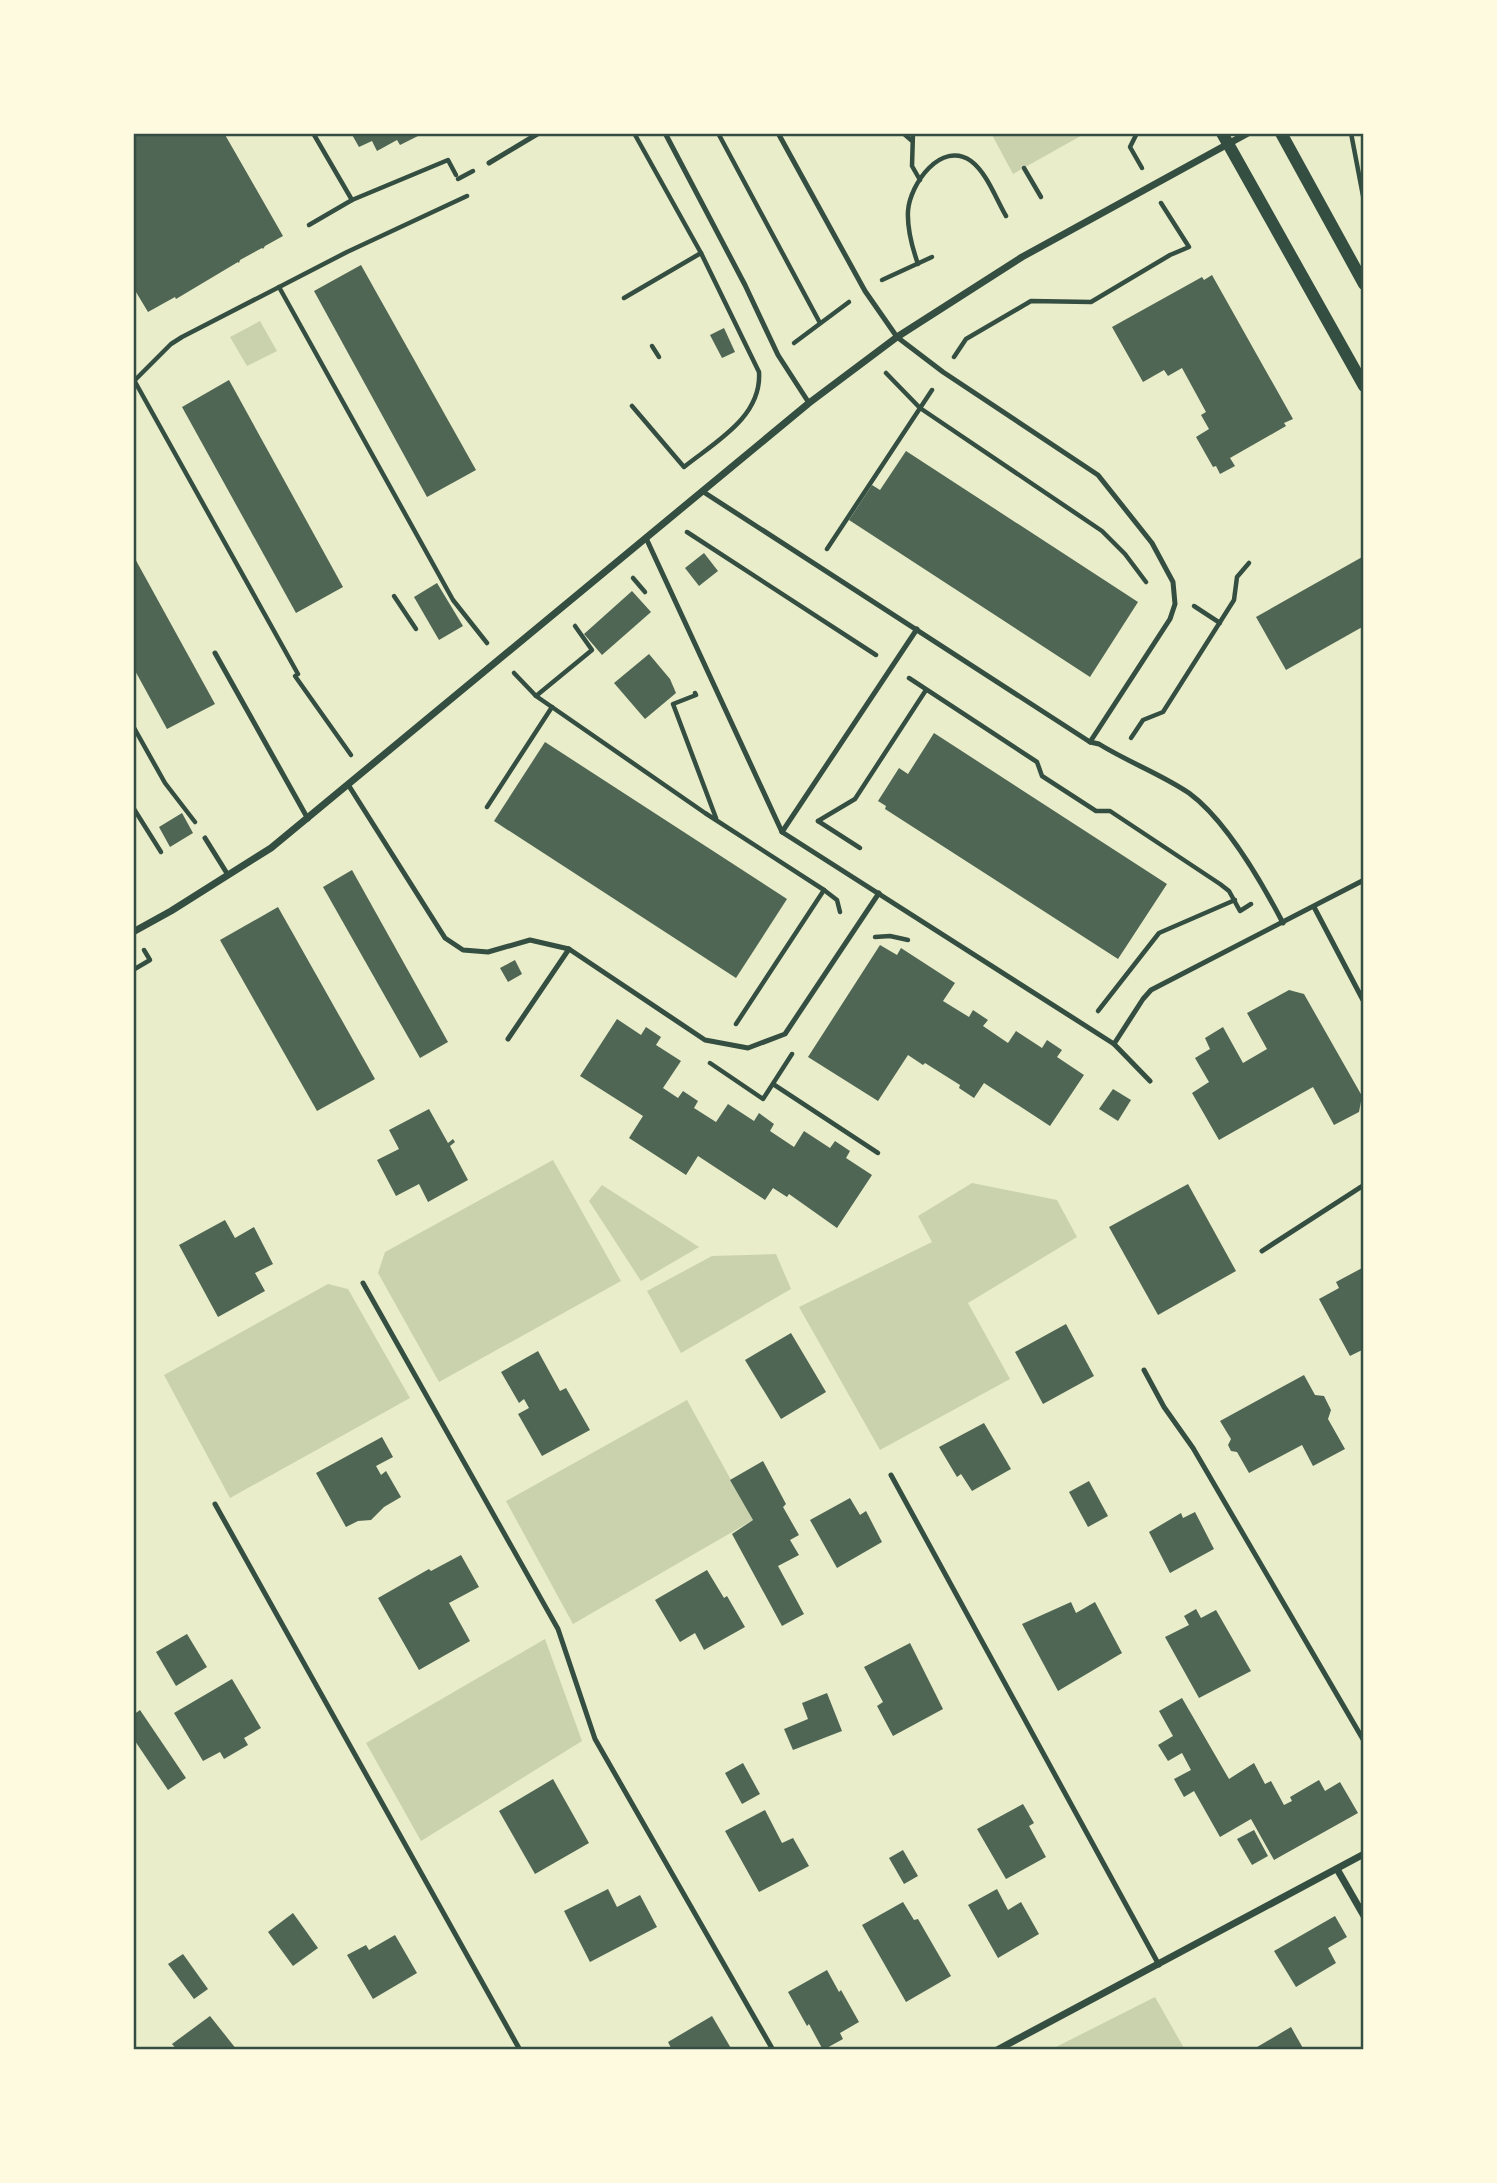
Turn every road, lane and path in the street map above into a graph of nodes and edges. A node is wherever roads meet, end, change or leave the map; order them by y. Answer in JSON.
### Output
{"nodes":[{"id":1,"x":313,"y":133,"type":"edge"},
{"id":2,"x":539,"y":133,"type":"edge"},
{"id":3,"x":635,"y":133,"type":"edge"},
{"id":4,"x":665,"y":133,"type":"edge"},
{"id":5,"x":718,"y":133,"type":"edge"},
{"id":6,"x":778,"y":133,"type":"edge"},
{"id":7,"x":903,"y":133,"type":"edge"},
{"id":8,"x":913,"y":133,"type":"edge"},
{"id":9,"x":1137,"y":133,"type":"edge"},
{"id":10,"x":1222,"y":133,"type":"edge"},
{"id":11,"x":1248,"y":133,"type":"edge"},
{"id":12,"x":1281,"y":133,"type":"edge"},
{"id":13,"x":1351,"y":133,"type":"edge"},
{"id":14,"x":912,"y":141,"type":"junction"},
{"id":15,"x":1229,"y":145,"type":"junction"},
{"id":16,"x":1130,"y":147,"type":"dead end"},
{"id":17,"x":489,"y":163,"type":"dead end"},
{"id":18,"x":1024,"y":168,"type":"dead end"},
{"id":19,"x":456,"y":175,"type":"dead end"},
{"id":20,"x":920,"y":180,"type":"junction"},
{"id":21,"x":467,"y":196,"type":"dead end"},
{"id":22,"x":1041,"y":197,"type":"dead end"},
{"id":23,"x":352,"y":200,"type":"junction"},
{"id":24,"x":1364,"y":201,"type":"edge"},
{"id":25,"x":1165,"y":210,"type":"dead end"},
{"id":26,"x":1006,"y":216,"type":"dead end"},
{"id":27,"x":309,"y":225,"type":"dead end"},
{"id":28,"x":701,"y":254,"type":"junction"},
{"id":29,"x":932,"y":257,"type":"dead end"},
{"id":30,"x":918,"y":264,"type":"junction"},
{"id":31,"x":888,"y":276,"type":"dead end"},
{"id":32,"x":1364,"y":284,"type":"edge"},
{"id":33,"x":279,"y":287,"type":"junction"},
{"id":34,"x":624,"y":298,"type":"dead end"},
{"id":35,"x":841,"y":307,"type":"dead end"},
{"id":36,"x":820,"y":323,"type":"junction"},
{"id":37,"x":897,"y":337,"type":"junction"},
{"id":38,"x":795,"y":342,"type":"dead end"},
{"id":39,"x":652,"y":346,"type":"dead end"},
{"id":40,"x":659,"y":357,"type":"dead end"},
{"id":41,"x":943,"y":372,"type":"junction"},
{"id":42,"x":886,"y":373,"type":"dead end"},
{"id":43,"x":134,"y":381,"type":"edge"},
{"id":44,"x":1364,"y":386,"type":"edge"},
{"id":45,"x":809,"y":403,"type":"junction"},
{"id":46,"x":632,"y":405,"type":"dead end"},
{"id":47,"x":920,"y":408,"type":"junction"},
{"id":48,"x":702,"y":491,"type":"junction"},
{"id":49,"x":686,"y":531,"type":"dead end"},
{"id":50,"x":646,"y":538,"type":"junction"},
{"id":51,"x":1250,"y":563,"type":"dead end"},
{"id":52,"x":816,"y":565,"type":"junction"},
{"id":53,"x":394,"y":596,"type":"dead end"},
{"id":54,"x":1175,"y":604,"type":"junction"},
{"id":55,"x":1220,"y":623,"type":"junction"},
{"id":56,"x":574,"y":627,"type":"dead end"},
{"id":57,"x":416,"y":629,"type":"dead end"},
{"id":58,"x":916,"y":629,"type":"junction"},
{"id":59,"x":215,"y":653,"type":"dead end"},
{"id":60,"x":501,"y":659,"type":"junction"},
{"id":61,"x":893,"y":666,"type":"junction"},
{"id":62,"x":926,"y":690,"type":"junction"},
{"id":63,"x":696,"y":695,"type":"dead end"},
{"id":64,"x":536,"y":696,"type":"junction"},
{"id":65,"x":552,"y":707,"type":"junction"},
{"id":66,"x":133,"y":726,"type":"edge"},
{"id":67,"x":1090,"y":742,"type":"junction"},
{"id":68,"x":1118,"y":756,"type":"junction"},
{"id":69,"x":364,"y":773,"type":"junction"},
{"id":70,"x":349,"y":786,"type":"junction"},
{"id":71,"x":487,"y":807,"type":"dead end"},
{"id":72,"x":134,"y":809,"type":"edge"},
{"id":73,"x":308,"y":819,"type":"junction"},
{"id":74,"x":716,"y":819,"type":"junction"},
{"id":75,"x":818,"y":821,"type":"dead end"},
{"id":76,"x":782,"y":832,"type":"junction"},
{"id":77,"x":205,"y":838,"type":"joint"},
{"id":78,"x":161,"y":852,"type":"dead end"},
{"id":79,"x":228,"y":875,"type":"junction"},
{"id":80,"x":1364,"y":880,"type":"edge"},
{"id":81,"x":824,"y":890,"type":"junction"},
{"id":82,"x":1229,"y":891,"type":"dead end"},
{"id":83,"x":879,"y":893,"type":"junction"},
{"id":84,"x":1235,"y":900,"type":"dead end"},
{"id":85,"x":1314,"y":907,"type":"junction"},
{"id":86,"x":1283,"y":923,"type":"junction"},
{"id":87,"x":858,"y":924,"type":"junction"},
{"id":88,"x":133,"y":932,"type":"edge"},
{"id":89,"x":913,"y":941,"type":"dead end"},
{"id":90,"x":569,"y":949,"type":"junction"},
{"id":91,"x":1364,"y":1002,"type":"edge"},
{"id":92,"x":1086,"y":1026,"type":"junction"},
{"id":93,"x":508,"y":1039,"type":"dead end"},
{"id":94,"x":724,"y":1043,"type":"junction"},
{"id":95,"x":1114,"y":1044,"type":"junction"},
{"id":96,"x":711,"y":1064,"type":"dead end"},
{"id":97,"x":1150,"y":1081,"type":"dead end"},
{"id":98,"x":773,"y":1084,"type":"dead end"},
{"id":99,"x":878,"y":1153,"type":"dead end"},
{"id":100,"x":1364,"y":1185,"type":"edge"},
{"id":101,"x":1262,"y":1251,"type":"dead end"},
{"id":102,"x":363,"y":1283,"type":"dead end"},
{"id":103,"x":1144,"y":1370,"type":"dead end"},
{"id":104,"x":891,"y":1475,"type":"dead end"},
{"id":105,"x":215,"y":1504,"type":"dead end"},
{"id":106,"x":1364,"y":1741,"type":"edge"},
{"id":107,"x":1364,"y":1854,"type":"edge"},
{"id":108,"x":1337,"y":1868,"type":"junction"},
{"id":109,"x":1364,"y":1916,"type":"edge"},
{"id":110,"x":1159,"y":1965,"type":"junction"},
{"id":111,"x":520,"y":2050,"type":"edge"},
{"id":112,"x":773,"y":2050,"type":"edge"},
{"id":113,"x":997,"y":2050,"type":"edge"}],
"edges":[{"from":1,"to":23,"type":"path"},
{"from":2,"to":17,"type":"lane"},
{"from":3,"to":28,"type":"path"},
{"from":4,"to":45,"type":"lane"},
{"from":5,"to":36,"type":"path"},
{"from":6,"to":37,"type":"lane"},
{"from":7,"to":14,"type":"path"},
{"from":8,"to":14,"type":"path"},
{"from":9,"to":16,"type":"path"},
{"from":10,"to":15,"type":"street"},
{"from":11,"to":15,"type":"street"},
{"from":12,"to":32,"type":"street"},
{"from":13,"to":24,"type":"path"},
{"from":14,"to":20,"type":"path"},
{"from":15,"to":37,"type":"street"},
{"from":15,"to":44,"type":"street"},
{"from":18,"to":22,"type":"path"},
{"from":19,"to":23,"type":"path"},
{"from":20,"to":26,"type":"path"},
{"from":20,"to":30,"type":"path"},
{"from":21,"to":33,"type":"path"},
{"from":23,"to":27,"type":"path"},
{"from":25,"to":41,"type":"path"},
{"from":28,"to":34,"type":"path"},
{"from":28,"to":46,"type":"path"},
{"from":29,"to":30,"type":"path"},
{"from":30,"to":31,"type":"path"},
{"from":33,"to":43,"type":"path"},
{"from":33,"to":60,"type":"path"},
{"from":35,"to":36,"type":"path"},
{"from":36,"to":38,"type":"path"},
{"from":37,"to":41,"type":"lane"},
{"from":37,"to":45,"type":"street"},
{"from":39,"to":40,"type":"path"},
{"from":41,"to":47,"type":"path"},
{"from":41,"to":54,"type":"lane"},
{"from":42,"to":47,"type":"path"},
{"from":43,"to":69,"type":"path"},
{"from":45,"to":48,"type":"street"},
{"from":47,"to":52,"type":"path"},
{"from":47,"to":54,"type":"path"},
{"from":48,"to":50,"type":"street"},
{"from":48,"to":52,"type":"lane"},
{"from":49,"to":61,"type":"path"},
{"from":50,"to":60,"type":"street"},
{"from":50,"to":76,"type":"lane"},
{"from":51,"to":55,"type":"path"},
{"from":52,"to":58,"type":"lane"},
{"from":53,"to":57,"type":"path"},
{"from":54,"to":55,"type":"path"},
{"from":54,"to":67,"type":"lane"},
{"from":55,"to":68,"type":"path"},
{"from":56,"to":64,"type":"path"},
{"from":58,"to":61,"type":"lane"},
{"from":58,"to":67,"type":"lane"},
{"from":59,"to":73,"type":"lane"},
{"from":60,"to":64,"type":"path"},
{"from":60,"to":69,"type":"street"},
{"from":61,"to":62,"type":"path"},
{"from":61,"to":76,"type":"lane"},
{"from":62,"to":75,"type":"path"},
{"from":62,"to":82,"type":"path"},
{"from":63,"to":74,"type":"path"},
{"from":64,"to":65,"type":"path"},
{"from":65,"to":71,"type":"path"},
{"from":65,"to":74,"type":"path"},
{"from":66,"to":77,"type":"path"},
{"from":67,"to":68,"type":"lane"},
{"from":68,"to":86,"type":"lane"},
{"from":69,"to":70,"type":"street"},
{"from":70,"to":73,"type":"street"},
{"from":70,"to":90,"type":"lane"},
{"from":72,"to":78,"type":"path"},
{"from":73,"to":79,"type":"street"},
{"from":74,"to":81,"type":"path"},
{"from":76,"to":83,"type":"lane"},
{"from":77,"to":79,"type":"lane"},
{"from":79,"to":88,"type":"street"},
{"from":80,"to":85,"type":"lane"},
{"from":81,"to":87,"type":"path"},
{"from":81,"to":94,"type":"path"},
{"from":83,"to":87,"type":"lane"},
{"from":83,"to":92,"type":"lane"},
{"from":84,"to":92,"type":"path"},
{"from":85,"to":86,"type":"lane"},
{"from":85,"to":91,"type":"lane"},
{"from":86,"to":95,"type":"lane"},
{"from":87,"to":89,"type":"path"},
{"from":87,"to":94,"type":"lane"},
{"from":90,"to":93,"type":"lane"},
{"from":90,"to":94,"type":"lane"},
{"from":92,"to":95,"type":"lane"},
{"from":94,"to":96,"type":"path"},
{"from":95,"to":97,"type":"lane"},
{"from":98,"to":99,"type":"path"},
{"from":100,"to":101,"type":"lane"},
{"from":102,"to":112,"type":"lane"},
{"from":103,"to":106,"type":"lane"},
{"from":104,"to":110,"type":"lane"},
{"from":105,"to":111,"type":"lane"},
{"from":107,"to":108,"type":"street"},
{"from":108,"to":109,"type":"street"},
{"from":108,"to":110,"type":"street"},
{"from":110,"to":113,"type":"street"}]}
